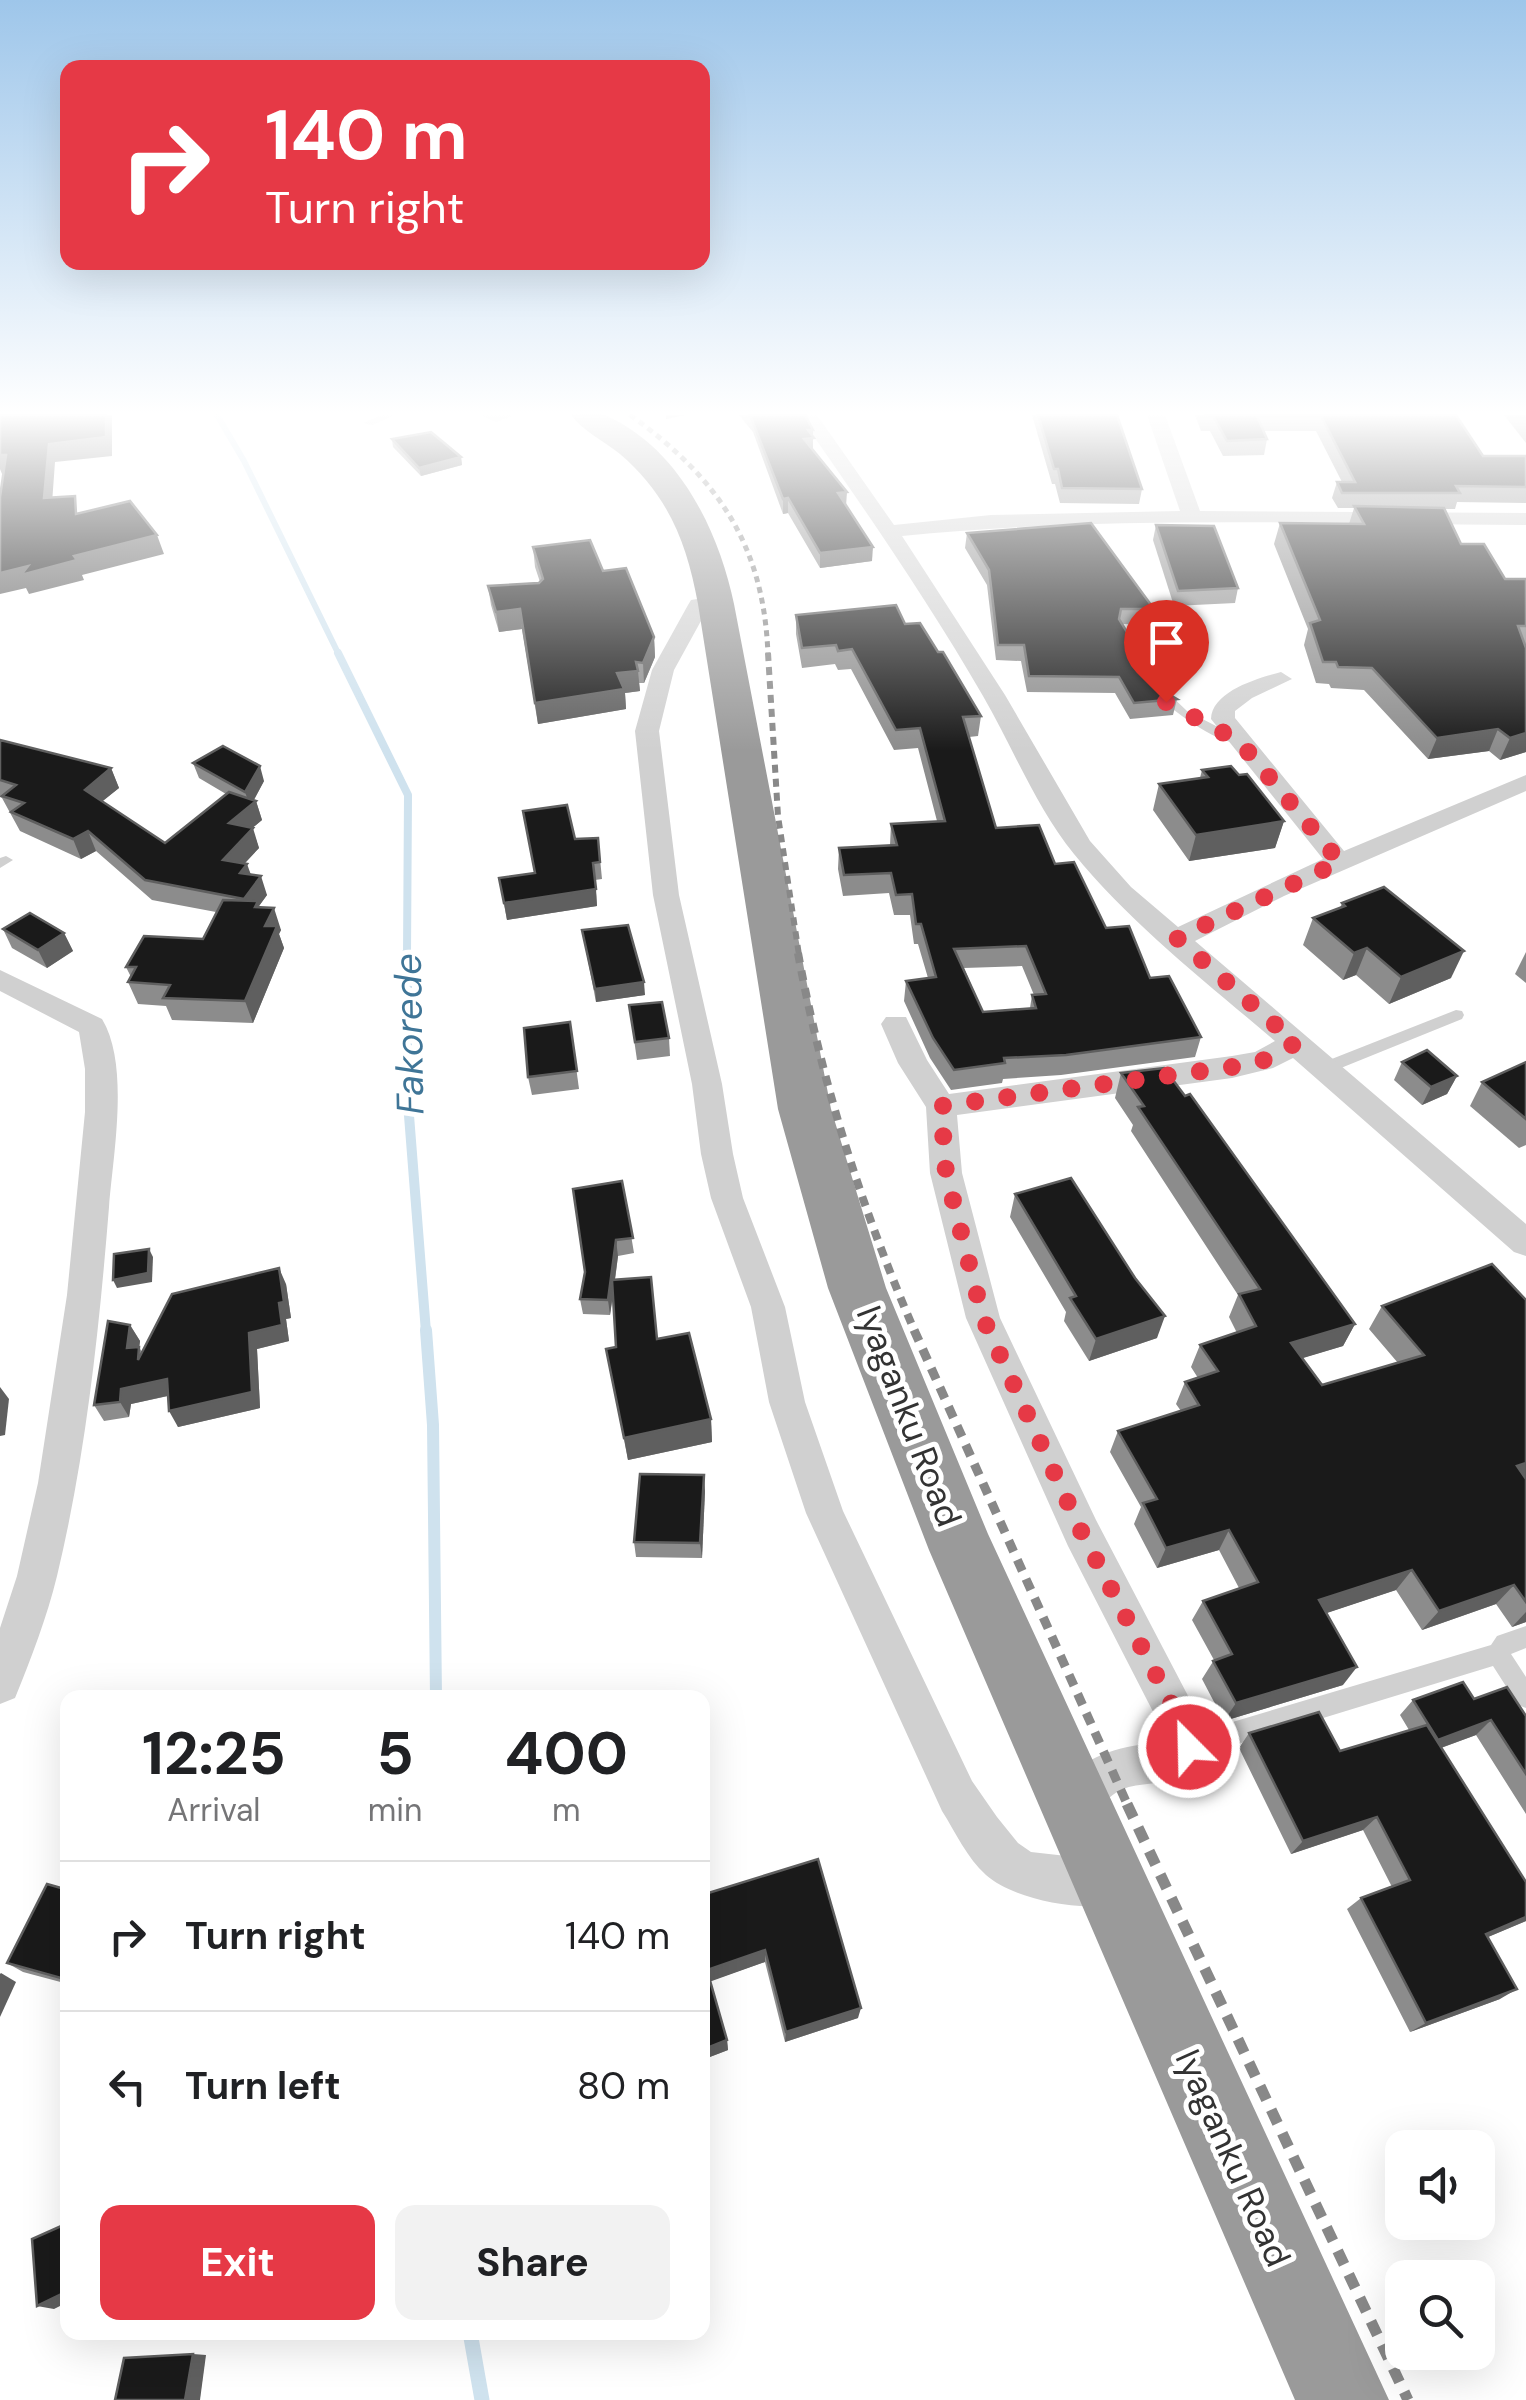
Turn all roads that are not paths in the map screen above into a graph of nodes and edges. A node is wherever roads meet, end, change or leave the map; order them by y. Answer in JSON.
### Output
{"nodes":[{"id":1,"x":691,"y":527,"type":"edge"},
{"id":2,"x":886,"y":527,"type":"edge"},
{"id":3,"x":935,"y":527,"type":"edge"},
{"id":4,"x":889,"y":532,"type":"junction"},
{"id":5,"x":716,"y":602,"type":"junction"},
{"id":6,"x":1150,"y":674,"type":"edge"},
{"id":7,"x":1281,"y":679,"type":"dead end"},
{"id":8,"x":1239,"y":741,"type":"junction"},
{"id":9,"x":1526,"y":782,"type":"edge"},
{"id":10,"x":1340,"y":862,"type":"junction"},
{"id":11,"x":1177,"y":938,"type":"junction"},
{"id":12,"x":0,"y":979,"type":"edge"},
{"id":13,"x":1456,"y":1015,"type":"dead end"},
{"id":14,"x":896,"y":1024,"type":"dead end"},
{"id":15,"x":1296,"y":1043,"type":"junction"},
{"id":16,"x":1326,"y":1068,"type":"junction"},
{"id":17,"x":941,"y":1106,"type":"junction"},
{"id":18,"x":1526,"y":1243,"type":"edge"},
{"id":19,"x":1526,"y":1638,"type":"edge"},
{"id":20,"x":1498,"y":1654,"type":"junction"},
{"id":21,"x":0,"y":1684,"type":"edge"},
{"id":22,"x":1524,"y":1691,"type":"edge"},
{"id":23,"x":1189,"y":1747,"type":"junction"},
{"id":24,"x":1075,"y":1804,"type":"junction"},
{"id":25,"x":1111,"y":1884,"type":"junction"},
{"id":26,"x":1342,"y":2400,"type":"edge"}],
"edges":[{"from":1,"to":5,"type":"highway","name":"Iyaganku Road"},
{"from":2,"to":4,"type":"street"},
{"from":3,"to":4,"type":"street"},
{"from":4,"to":11,"type":"street"},
{"from":5,"to":24,"type":"highway","name":"Iyaganku Road"},
{"from":5,"to":25,"type":"street"},
{"from":6,"to":8,"type":"lane"},
{"from":7,"to":8,"type":"street"},
{"from":8,"to":10,"type":"street"},
{"from":9,"to":10,"type":"street"},
{"from":10,"to":11,"type":"street"},
{"from":11,"to":15,"type":"street"},
{"from":12,"to":21,"type":"street"},
{"from":13,"to":16,"type":"lane"},
{"from":14,"to":17,"type":"street"},
{"from":15,"to":16,"type":"street"},
{"from":15,"to":17,"type":"street"},
{"from":16,"to":18,"type":"street"},
{"from":17,"to":23,"type":"street"},
{"from":19,"to":20,"type":"lane"},
{"from":20,"to":22,"type":"lane"},
{"from":20,"to":23,"type":"lane"},
{"from":23,"to":24,"type":"street"},
{"from":24,"to":25,"type":"highway","name":"Iyaganku Road"},
{"from":25,"to":26,"type":"highway","name":"Iyaganku Road"}]}
